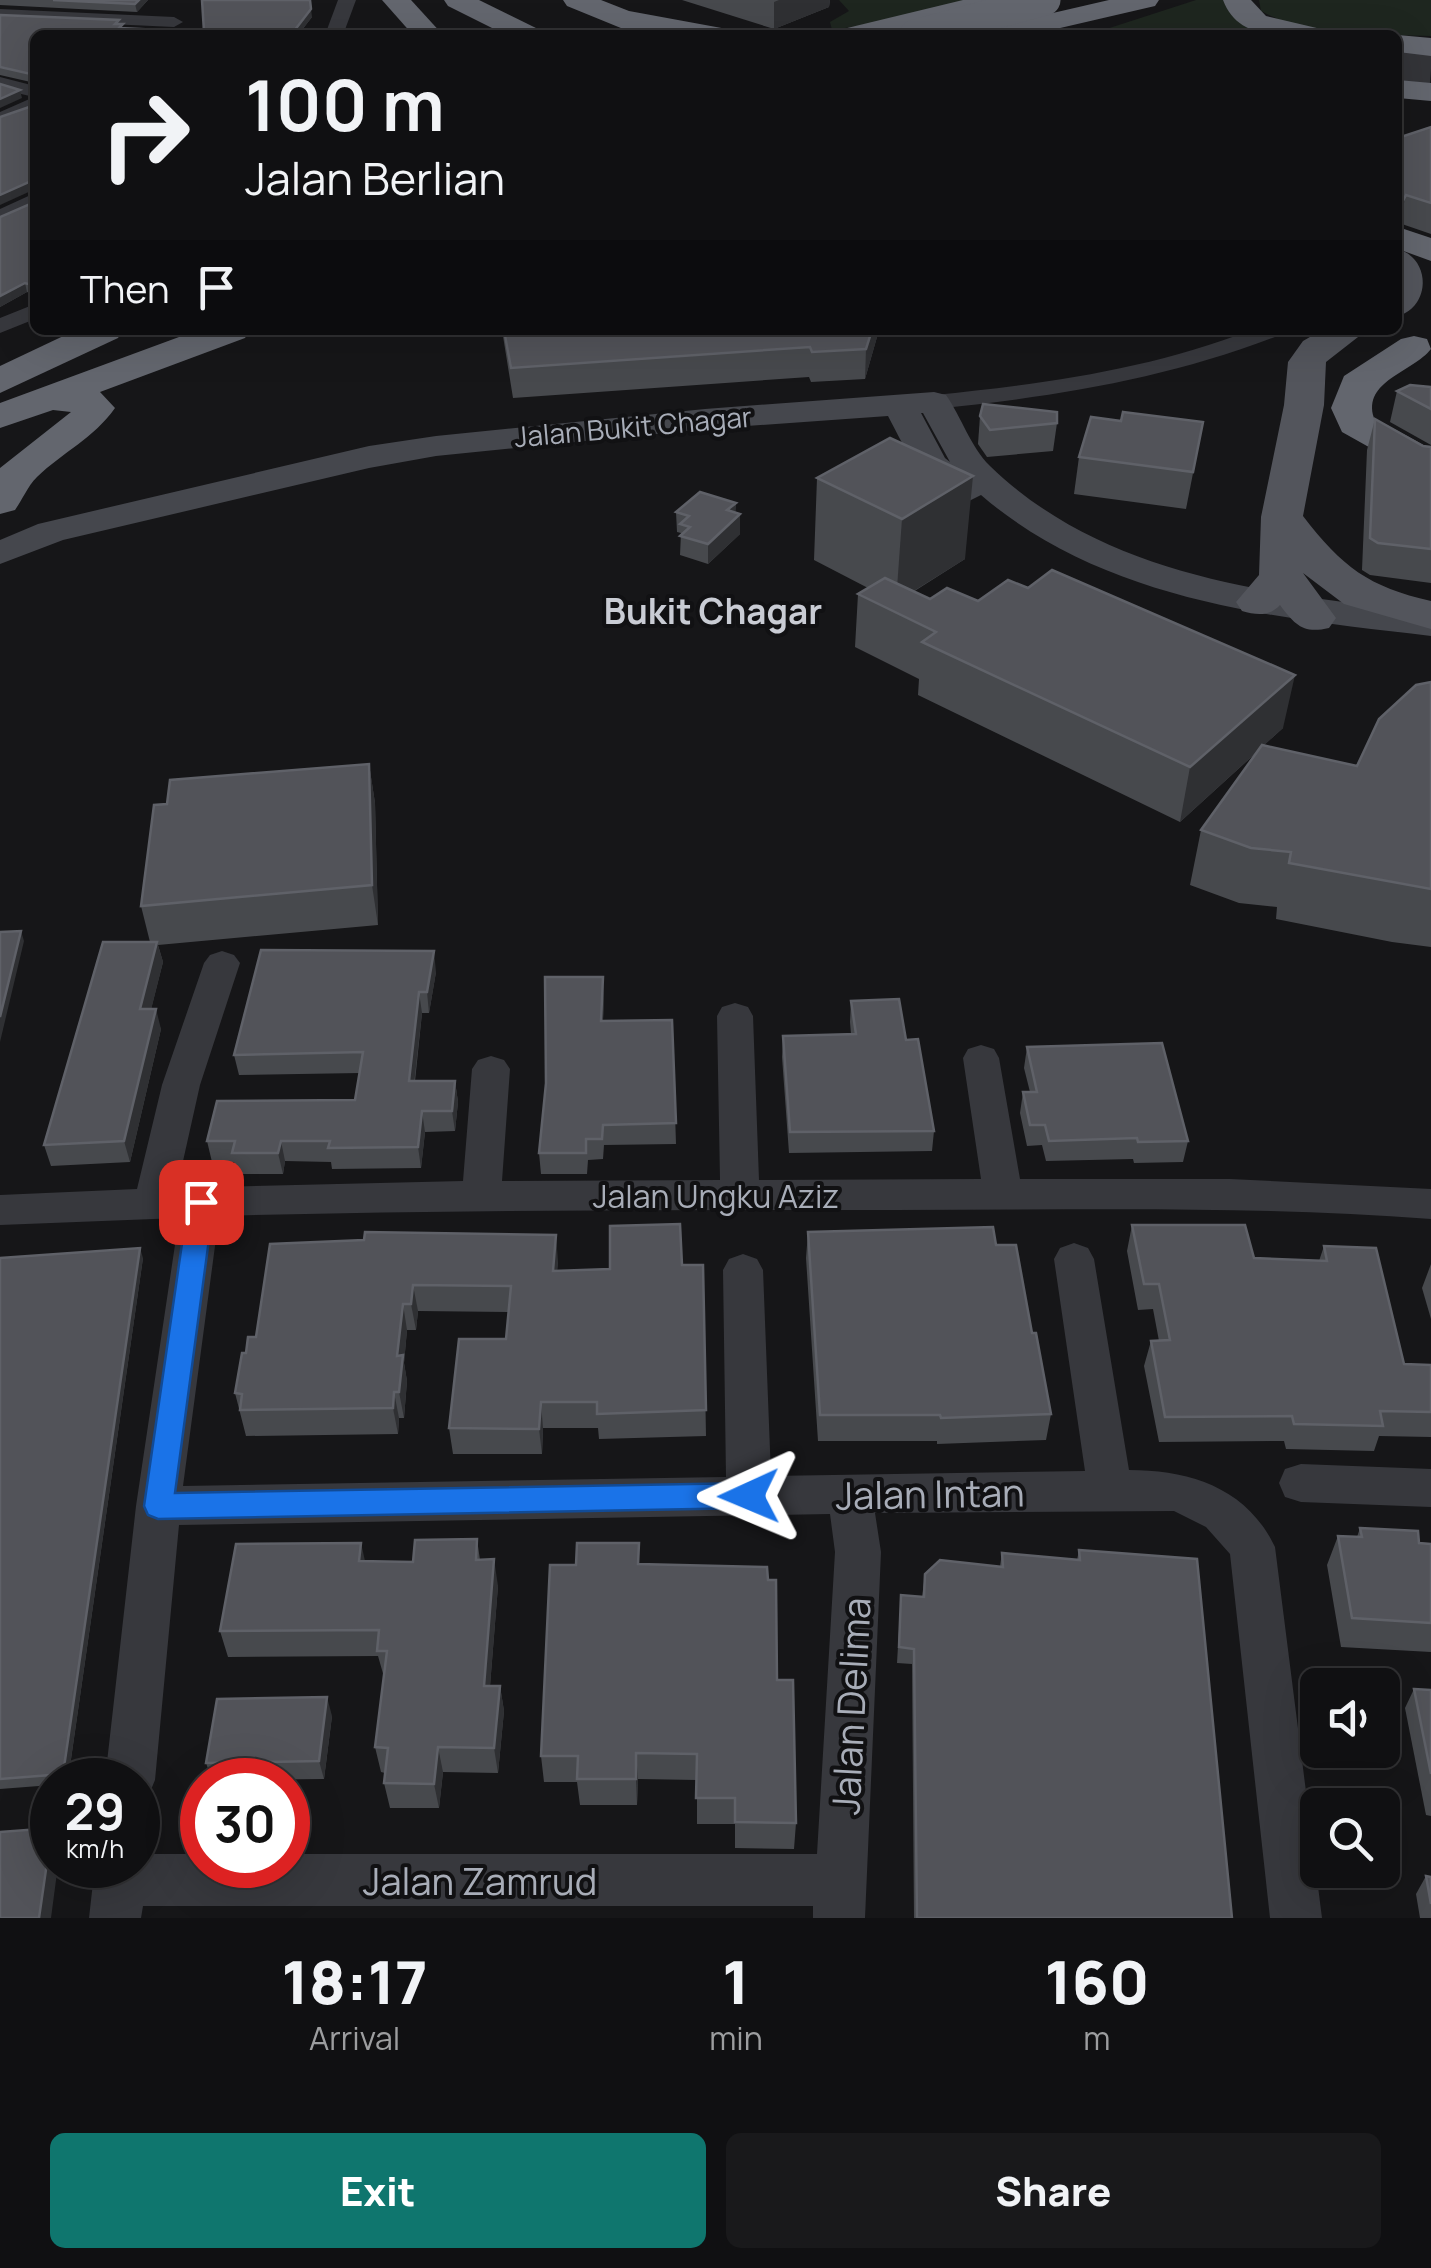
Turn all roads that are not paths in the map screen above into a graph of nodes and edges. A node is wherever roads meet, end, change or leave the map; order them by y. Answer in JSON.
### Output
{"nodes":[{"id":1,"x":174,"y":0,"type":"edge"},
{"id":2,"x":347,"y":0,"type":"edge"},
{"id":3,"x":437,"y":0,"type":"edge"},
{"id":4,"x":458,"y":0,"type":"edge"},
{"id":5,"x":514,"y":0,"type":"edge"},
{"id":6,"x":995,"y":0,"type":"edge"},
{"id":7,"x":1046,"y":0,"type":"edge"},
{"id":8,"x":1085,"y":0,"type":"edge"},
{"id":9,"x":1145,"y":0,"type":"edge"},
{"id":10,"x":1236,"y":0,"type":"edge"},
{"id":11,"x":1114,"y":9,"type":"junction"},
{"id":12,"x":563,"y":10,"type":"edge"},
{"id":13,"x":394,"y":12,"type":"edge"},
{"id":14,"x":0,"y":14,"type":"edge"},
{"id":15,"x":612,"y":17,"type":"edge"},
{"id":16,"x":167,"y":28,"type":"edge"},
{"id":17,"x":336,"y":30,"type":"edge"},
{"id":18,"x":421,"y":30,"type":"edge"},
{"id":19,"x":489,"y":30,"type":"edge"},
{"id":20,"x":518,"y":30,"type":"edge"},
{"id":21,"x":643,"y":30,"type":"edge"},
{"id":22,"x":688,"y":30,"type":"edge"},
{"id":23,"x":874,"y":30,"type":"edge"},
{"id":24,"x":935,"y":30,"type":"edge"},
{"id":25,"x":974,"y":30,"type":"edge"},
{"id":26,"x":1028,"y":30,"type":"edge"},
{"id":27,"x":1057,"y":30,"type":"edge"},
{"id":28,"x":1057,"y":30,"type":"edge"},
{"id":29,"x":1293,"y":30,"type":"edge"},
{"id":30,"x":1431,"y":51,"type":"edge"},
{"id":31,"x":1405,"y":79,"type":"edge"},
{"id":32,"x":1431,"y":81,"type":"edge"},
{"id":33,"x":0,"y":83,"type":"edge"},
{"id":34,"x":30,"y":91,"type":"edge"},
{"id":35,"x":30,"y":105,"type":"edge"},
{"id":36,"x":0,"y":119,"type":"edge"},
{"id":37,"x":30,"y":202,"type":"edge"},
{"id":38,"x":0,"y":217,"type":"edge"},
{"id":39,"x":1402,"y":239,"type":"edge"},
{"id":40,"x":1431,"y":251,"type":"edge"},
{"id":41,"x":1402,"y":252,"type":"edge"},
{"id":42,"x":1402,"y":262,"type":"edge"},
{"id":43,"x":1431,"y":273,"type":"edge"},
{"id":44,"x":1431,"y":296,"type":"edge"},
{"id":45,"x":1402,"y":302,"type":"edge"},
{"id":46,"x":30,"y":322,"type":"edge"},
{"id":47,"x":30,"y":325,"type":"edge"},
{"id":48,"x":0,"y":326,"type":"edge"},
{"id":49,"x":95,"y":335,"type":"edge"},
{"id":50,"x":142,"y":335,"type":"edge"},
{"id":51,"x":182,"y":335,"type":"edge"},
{"id":52,"x":217,"y":335,"type":"edge"},
{"id":53,"x":1258,"y":335,"type":"edge"},
{"id":54,"x":1342,"y":335,"type":"edge"},
{"id":55,"x":0,"y":352,"type":"edge"},
{"id":56,"x":1405,"y":354,"type":"edge"},
{"id":57,"x":0,"y":381,"type":"edge"},
{"id":58,"x":916,"y":403,"type":"junction"},
{"id":59,"x":9,"y":404,"type":"edge"},
{"id":60,"x":1304,"y":405,"type":"junction"},
{"id":61,"x":1431,"y":465,"type":"edge"},
{"id":62,"x":0,"y":501,"type":"edge"},
{"id":63,"x":1282,"y":517,"type":"junction"},
{"id":64,"x":0,"y":552,"type":"edge"},
{"id":65,"x":1289,"y":602,"type":"junction"},
{"id":66,"x":1431,"y":615,"type":"edge"},
{"id":67,"x":1431,"y":624,"type":"edge"},
{"id":68,"x":1431,"y":634,"type":"edge"},
{"id":69,"x":222,"y":963,"type":"dead end"},
{"id":70,"x":734,"y":1016,"type":"dead end"},
{"id":71,"x":981,"y":1058,"type":"dead end"},
{"id":72,"x":479,"y":1070,"type":"dead end"},
{"id":73,"x":740,"y":1194,"type":"junction"},
{"id":74,"x":1002,"y":1195,"type":"junction"},
{"id":75,"x":470,"y":1198,"type":"junction"},
{"id":76,"x":154,"y":1202,"type":"junction"},
{"id":77,"x":201,"y":1202,"type":"junction"},
{"id":78,"x":1431,"y":1204,"type":"edge"},
{"id":79,"x":0,"y":1210,"type":"edge"},
{"id":80,"x":1074,"y":1259,"type":"dead end"},
{"id":81,"x":743,"y":1270,"type":"dead end"},
{"id":82,"x":1301,"y":1483,"type":"dead end"},
{"id":83,"x":1431,"y":1488,"type":"edge"},
{"id":84,"x":1110,"y":1490,"type":"junction"},
{"id":85,"x":749,"y":1496,"type":"junction"},
{"id":86,"x":844,"y":1496,"type":"junction"},
{"id":87,"x":158,"y":1506,"type":"junction"},
{"id":88,"x":132,"y":1758,"type":"edge"},
{"id":89,"x":118,"y":1888,"type":"edge"},
{"id":90,"x":840,"y":1899,"type":"edge"},
{"id":91,"x":1296,"y":1918,"type":"edge"}],
"edges":[{"from":1,"to":16,"type":"street"},
{"from":2,"to":17,"type":"street"},
{"from":3,"to":19,"type":"highway"},
{"from":4,"to":20,"type":"highway"},
{"from":5,"to":12,"type":"highway"},
{"from":6,"to":23,"type":"highway"},
{"from":6,"to":26,"type":"highway"},
{"from":7,"to":24,"type":"highway","bridge":true},
{"from":8,"to":25,"type":"highway"},
{"from":9,"to":11,"type":"highway"},
{"from":10,"to":29,"type":"highway"},
{"from":11,"to":27,"type":"highway"},
{"from":11,"to":28,"type":"highway"},
{"from":12,"to":15,"type":"highway"},
{"from":13,"to":18,"type":"highway"},
{"from":14,"to":16,"type":"street"},
{"from":15,"to":21,"type":"highway"},
{"from":15,"to":22,"type":"highway"},
{"from":30,"to":31,"type":"highway"},
{"from":31,"to":32,"type":"highway"},
{"from":33,"to":34,"type":"street"},
{"from":35,"to":36,"type":"street"},
{"from":37,"to":38,"type":"street"},
{"from":39,"to":40,"type":"highway"},
{"from":41,"to":43,"type":"main road"},
{"from":42,"to":45,"type":"main road"},
{"from":44,"to":56,"type":"main road"},
{"from":46,"to":48,"type":"street"},
{"from":47,"to":55,"type":"highway"},
{"from":49,"to":57,"type":"highway"},
{"from":50,"to":59,"type":"highway"},
{"from":51,"to":59,"type":"highway"},
{"from":52,"to":59,"type":"highway"},
{"from":53,"to":58,"type":"street","name":"Jalan Bukit Chagar"},
{"from":54,"to":60,"type":"main road"},
{"from":56,"to":60,"type":"main road"},
{"from":56,"to":61,"type":"highway"},
{"from":58,"to":64,"type":"main road","name":"Jalan Bukit Chagar"},
{"from":58,"to":65,"type":"main road"},
{"from":58,"to":65,"type":"main road"},
{"from":59,"to":62,"type":"highway"},
{"from":60,"to":63,"type":"main road"},
{"from":63,"to":65,"type":"main road"},
{"from":63,"to":66,"type":"main road"},
{"from":65,"to":67,"type":"main road"},
{"from":65,"to":68,"type":"main road"},
{"from":69,"to":76,"type":"street"},
{"from":70,"to":73,"type":"street"},
{"from":71,"to":74,"type":"street"},
{"from":72,"to":75,"type":"street"},
{"from":73,"to":74,"type":"street","name":"Jalan Ungku Aziz"},
{"from":73,"to":75,"type":"street","name":"Jalan Ungku Aziz"},
{"from":74,"to":78,"type":"street","name":"Jalan Ungku Aziz"},
{"from":75,"to":77,"type":"street","name":"Jalan Ungku Aziz"},
{"from":76,"to":77,"type":"street","name":"Jalan Ungku Aziz"},
{"from":76,"to":79,"type":"street","name":"Jalan Ungku Aziz"},
{"from":77,"to":87,"type":"street"},
{"from":80,"to":84,"type":"street"},
{"from":81,"to":85,"type":"street"},
{"from":82,"to":83,"type":"street"},
{"from":84,"to":86,"type":"street","name":"Jalan Intan"},
{"from":84,"to":91,"type":"street","name":"Jalan Intan"},
{"from":85,"to":86,"type":"street","name":"Jalan Intan"},
{"from":85,"to":87,"type":"street","name":"Jalan Intan"},
{"from":86,"to":90,"type":"street","name":"Jalan Delima"},
{"from":87,"to":88,"type":"street"},
{"from":89,"to":90,"type":"street","name":"Jalan Zamrud"}]}
